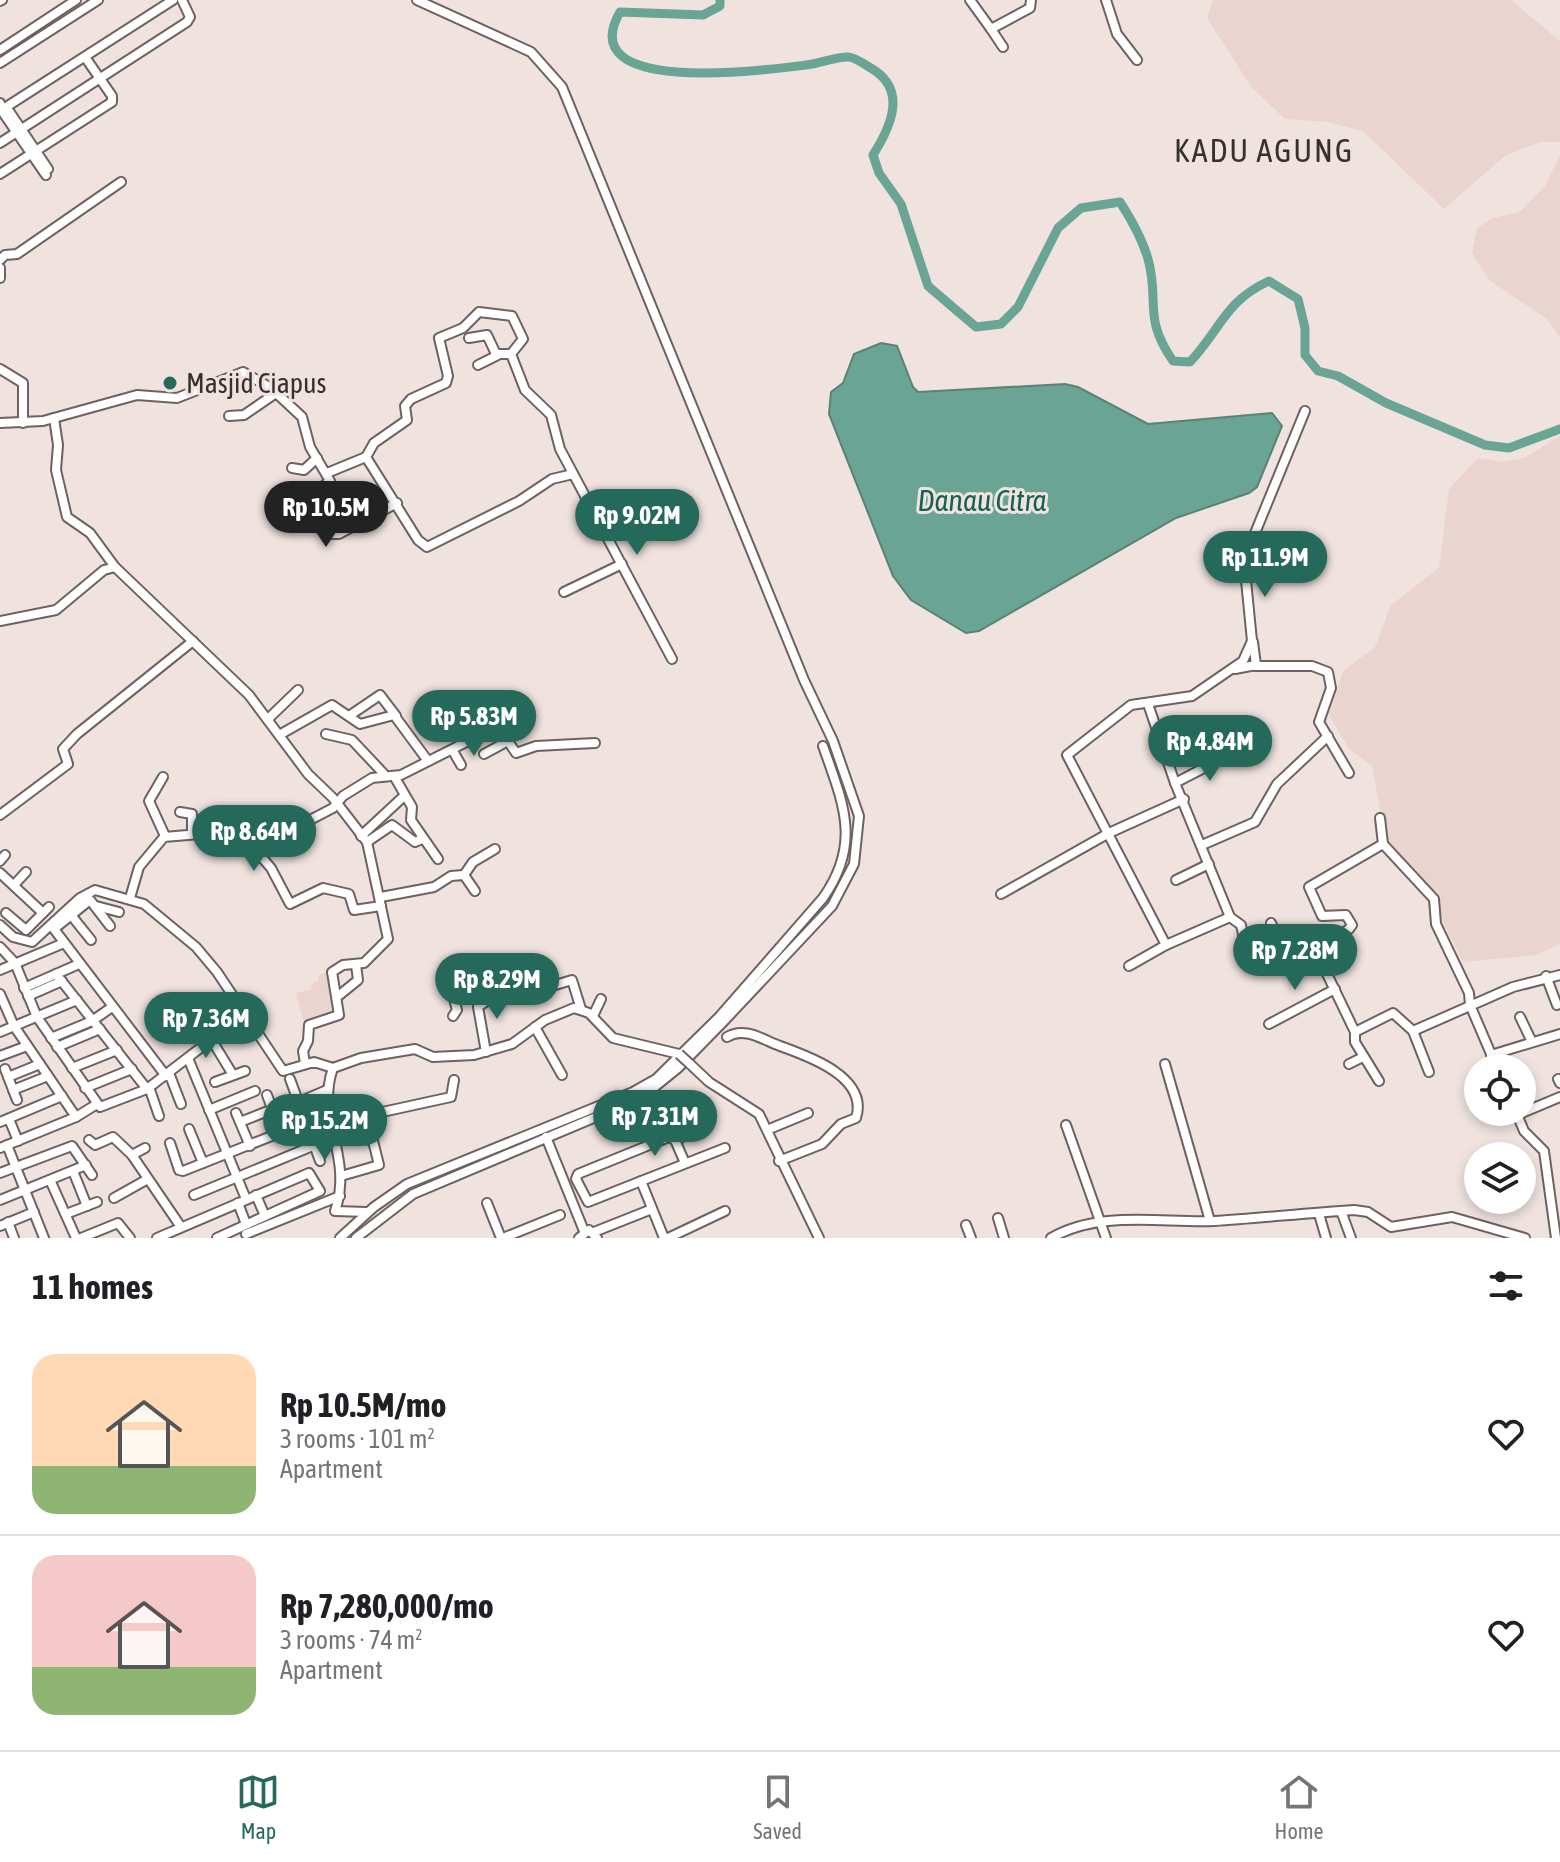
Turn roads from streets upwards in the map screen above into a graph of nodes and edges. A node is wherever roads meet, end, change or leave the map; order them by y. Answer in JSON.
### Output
{"nodes":[{"id":1,"x":76,"y":0,"type":"edge"},
{"id":2,"x":98,"y":0,"type":"edge"},
{"id":3,"x":173,"y":0,"type":"edge"},
{"id":4,"x":182,"y":0,"type":"edge"},
{"id":5,"x":417,"y":0,"type":"edge"},
{"id":6,"x":970,"y":0,"type":"edge"},
{"id":7,"x":1031,"y":0,"type":"edge"},
{"id":8,"x":1106,"y":0,"type":"edge"},
{"id":9,"x":991,"y":29,"type":"junction"},
{"id":10,"x":1003,"y":47,"type":"dead end"},
{"id":11,"x":0,"y":50,"type":"edge"},
{"id":12,"x":85,"y":57,"type":"junction"},
{"id":13,"x":1137,"y":60,"type":"dead end"},
{"id":14,"x":0,"y":63,"type":"edge"},
{"id":15,"x":100,"y":78,"type":"junction"},
{"id":16,"x":1,"y":108,"type":"edge"},
{"id":17,"x":19,"y":131,"type":"junction"},
{"id":18,"x":0,"y":143,"type":"edge"},
{"id":19,"x":33,"y":152,"type":"junction"},
{"id":20,"x":0,"y":174,"type":"edge"},
{"id":21,"x":43,"y":177,"type":"dead end"},
{"id":22,"x":121,"y":182,"type":"dead end"},
{"id":23,"x":0,"y":260,"type":"edge"},
{"id":24,"x":0,"y":268,"type":"edge"},
{"id":25,"x":0,"y":278,"type":"edge"},
{"id":26,"x":469,"y":338,"type":"dead end"},
{"id":27,"x":511,"y":354,"type":"junction"},
{"id":28,"x":498,"y":355,"type":"junction"},
{"id":29,"x":478,"y":365,"type":"dead end"},
{"id":30,"x":0,"y":369,"type":"edge"},
{"id":31,"x":276,"y":393,"type":"junction"},
{"id":32,"x":1305,"y":411,"type":"dead end"},
{"id":33,"x":229,"y":416,"type":"dead end"},
{"id":34,"x":54,"y":418,"type":"junction"},
{"id":35,"x":0,"y":423,"type":"edge"},
{"id":36,"x":23,"y":423,"type":"junction"},
{"id":37,"x":366,"y":457,"type":"junction"},
{"id":38,"x":317,"y":458,"type":"junction"},
{"id":39,"x":292,"y":468,"type":"dead end"},
{"id":40,"x":327,"y":473,"type":"junction"},
{"id":41,"x":573,"y":474,"type":"junction"},
{"id":42,"x":397,"y":503,"type":"junction"},
{"id":43,"x":666,"y":506,"type":"dead end"},
{"id":44,"x":608,"y":536,"type":"junction"},
{"id":45,"x":622,"y":564,"type":"junction"},
{"id":46,"x":115,"y":567,"type":"junction"},
{"id":47,"x":564,"y":592,"type":"dead end"},
{"id":48,"x":0,"y":621,"type":"edge"},
{"id":49,"x":193,"y":641,"type":"junction"},
{"id":50,"x":1252,"y":641,"type":"junction"},
{"id":51,"x":672,"y":659,"type":"dead end"},
{"id":52,"x":1255,"y":666,"type":"junction"},
{"id":53,"x":1231,"y":669,"type":"junction"},
{"id":54,"x":298,"y":690,"type":"dead end"},
{"id":55,"x":1148,"y":704,"type":"junction"},
{"id":56,"x":349,"y":716,"type":"junction"},
{"id":57,"x":396,"y":716,"type":"junction"},
{"id":58,"x":269,"y":718,"type":"junction"},
{"id":59,"x":281,"y":734,"type":"junction"},
{"id":60,"x":326,"y":734,"type":"dead end"},
{"id":61,"x":1328,"y":736,"type":"junction"},
{"id":62,"x":508,"y":741,"type":"junction"},
{"id":63,"x":595,"y":743,"type":"dead end"},
{"id":64,"x":823,"y":746,"type":"dead end"},
{"id":65,"x":453,"y":751,"type":"junction"},
{"id":66,"x":484,"y":754,"type":"dead end"},
{"id":67,"x":1231,"y":754,"type":"dead end"},
{"id":68,"x":428,"y":761,"type":"junction"},
{"id":69,"x":461,"y":765,"type":"dead end"},
{"id":70,"x":1349,"y":773,"type":"dead end"},
{"id":71,"x":389,"y":775,"type":"junction"},
{"id":72,"x":163,"y":777,"type":"dead end"},
{"id":73,"x":1175,"y":783,"type":"junction"},
{"id":74,"x":403,"y":797,"type":"junction"},
{"id":75,"x":854,"y":798,"type":"junction"},
{"id":76,"x":1184,"y":799,"type":"junction"},
{"id":77,"x":843,"y":802,"type":"junction"},
{"id":78,"x":336,"y":805,"type":"junction"},
{"id":79,"x":180,"y":812,"type":"dead end"},
{"id":80,"x":0,"y":815,"type":"edge"},
{"id":81,"x":1380,"y":818,"type":"dead end"},
{"id":82,"x":252,"y":823,"type":"junction"},
{"id":83,"x":238,"y":830,"type":"junction"},
{"id":84,"x":192,"y":833,"type":"junction"},
{"id":85,"x":1109,"y":833,"type":"junction"},
{"id":86,"x":165,"y":836,"type":"junction"},
{"id":87,"x":364,"y":839,"type":"junction"},
{"id":88,"x":422,"y":839,"type":"junction"},
{"id":89,"x":279,"y":840,"type":"dead end"},
{"id":90,"x":1383,"y":844,"type":"junction"},
{"id":91,"x":1202,"y":845,"type":"junction"},
{"id":92,"x":495,"y":849,"type":"dead end"},
{"id":93,"x":438,"y":859,"type":"dead end"},
{"id":94,"x":1209,"y":864,"type":"junction"},
{"id":95,"x":26,"y":872,"type":"dead end"},
{"id":96,"x":0,"y":873,"type":"edge"},
{"id":97,"x":464,"y":875,"type":"junction"},
{"id":98,"x":1176,"y":880,"type":"dead end"},
{"id":99,"x":14,"y":885,"type":"junction"},
{"id":100,"x":475,"y":891,"type":"dead end"},
{"id":101,"x":1001,"y":894,"type":"dead end"},
{"id":102,"x":130,"y":898,"type":"junction"},
{"id":103,"x":381,"y":902,"type":"junction"},
{"id":104,"x":96,"y":906,"type":"junction"},
{"id":105,"x":119,"y":912,"type":"dead end"},
{"id":106,"x":6,"y":913,"type":"dead end"},
{"id":107,"x":71,"y":915,"type":"junction"},
{"id":108,"x":1230,"y":917,"type":"junction"},
{"id":109,"x":1271,"y":923,"type":"dead end"},
{"id":110,"x":0,"y":925,"type":"edge"},
{"id":111,"x":110,"y":926,"type":"dead end"},
{"id":112,"x":91,"y":940,"type":"dead end"},
{"id":113,"x":64,"y":943,"type":"junction"},
{"id":114,"x":1166,"y":945,"type":"junction"},
{"id":115,"x":0,"y":947,"type":"edge"},
{"id":116,"x":1316,"y":951,"type":"junction"},
{"id":117,"x":1290,"y":959,"type":"junction"},
{"id":118,"x":15,"y":963,"type":"junction"},
{"id":119,"x":79,"y":964,"type":"junction"},
{"id":120,"x":356,"y":965,"type":"junction"},
{"id":121,"x":532,"y":966,"type":"dead end"},
{"id":122,"x":1129,"y":966,"type":"dead end"},
{"id":123,"x":0,"y":970,"type":"edge"},
{"id":124,"x":1560,"y":975,"type":"edge"},
{"id":125,"x":1546,"y":976,"type":"junction"},
{"id":126,"x":59,"y":977,"type":"junction"},
{"id":127,"x":506,"y":987,"type":"dead end"},
{"id":128,"x":1335,"y":989,"type":"junction"},
{"id":129,"x":26,"y":992,"type":"junction"},
{"id":130,"x":0,"y":994,"type":"edge"},
{"id":131,"x":337,"y":997,"type":"junction"},
{"id":132,"x":487,"y":999,"type":"junction"},
{"id":133,"x":601,"y":999,"type":"dead end"},
{"id":134,"x":77,"y":1000,"type":"junction"},
{"id":135,"x":1470,"y":1005,"type":"junction"},
{"id":136,"x":1557,"y":1005,"type":"dead end"},
{"id":137,"x":112,"y":1007,"type":"junction"},
{"id":138,"x":581,"y":1009,"type":"junction"},
{"id":139,"x":453,"y":1016,"type":"dead end"},
{"id":140,"x":593,"y":1016,"type":"junction"},
{"id":141,"x":37,"y":1017,"type":"junction"},
{"id":142,"x":1520,"y":1017,"type":"dead end"},
{"id":143,"x":92,"y":1021,"type":"junction"},
{"id":144,"x":1269,"y":1024,"type":"dead end"},
{"id":145,"x":14,"y":1026,"type":"junction"},
{"id":146,"x":535,"y":1027,"type":"junction"},
{"id":147,"x":100,"y":1029,"type":"junction"},
{"id":148,"x":205,"y":1029,"type":"dead end"},
{"id":149,"x":1413,"y":1031,"type":"junction"},
{"id":150,"x":0,"y":1032,"type":"edge"},
{"id":151,"x":1355,"y":1032,"type":"junction"},
{"id":152,"x":1560,"y":1034,"type":"edge"},
{"id":153,"x":727,"y":1037,"type":"dead end"},
{"id":154,"x":51,"y":1038,"type":"junction"},
{"id":155,"x":212,"y":1039,"type":"junction"},
{"id":156,"x":1532,"y":1042,"type":"junction"},
{"id":157,"x":27,"y":1046,"type":"junction"},
{"id":158,"x":57,"y":1047,"type":"junction"},
{"id":159,"x":117,"y":1050,"type":"junction"},
{"id":160,"x":486,"y":1052,"type":"junction"},
{"id":161,"x":1491,"y":1054,"type":"edge"},
{"id":162,"x":1494,"y":1054,"type":"edge"},
{"id":163,"x":0,"y":1056,"type":"edge"},
{"id":164,"x":1363,"y":1057,"type":"junction"},
{"id":165,"x":188,"y":1058,"type":"junction"},
{"id":166,"x":305,"y":1063,"type":"junction"},
{"id":167,"x":40,"y":1064,"type":"junction"},
{"id":168,"x":1165,"y":1064,"type":"dead end"},
{"id":169,"x":1349,"y":1064,"type":"dead end"},
{"id":170,"x":72,"y":1068,"type":"junction"},
{"id":171,"x":333,"y":1068,"type":"junction"},
{"id":172,"x":132,"y":1069,"type":"junction"},
{"id":173,"x":245,"y":1071,"type":"dead end"},
{"id":174,"x":1429,"y":1072,"type":"dead end"},
{"id":175,"x":168,"y":1075,"type":"junction"},
{"id":176,"x":233,"y":1075,"type":"junction"},
{"id":177,"x":562,"y":1075,"type":"dead end"},
{"id":178,"x":48,"y":1076,"type":"junction"},
{"id":179,"x":290,"y":1079,"type":"dead end"},
{"id":180,"x":454,"y":1080,"type":"dead end"},
{"id":181,"x":1379,"y":1081,"type":"dead end"},
{"id":182,"x":215,"y":1082,"type":"dead end"},
{"id":183,"x":85,"y":1088,"type":"junction"},
{"id":184,"x":148,"y":1088,"type":"junction"},
{"id":185,"x":13,"y":1090,"type":"junction"},
{"id":186,"x":327,"y":1090,"type":"junction"},
{"id":187,"x":255,"y":1091,"type":"dead end"},
{"id":188,"x":267,"y":1095,"type":"dead end"},
{"id":189,"x":62,"y":1096,"type":"junction"},
{"id":190,"x":1560,"y":1097,"type":"edge"},
{"id":191,"x":17,"y":1100,"type":"dead end"},
{"id":192,"x":299,"y":1102,"type":"junction"},
{"id":193,"x":97,"y":1104,"type":"junction"},
{"id":194,"x":181,"y":1104,"type":"dead end"},
{"id":195,"x":1536,"y":1106,"type":"edge"},
{"id":196,"x":209,"y":1110,"type":"junction"},
{"id":197,"x":236,"y":1113,"type":"dead end"},
{"id":198,"x":808,"y":1113,"type":"dead end"},
{"id":199,"x":146,"y":1114,"type":"dead end"},
{"id":200,"x":76,"y":1117,"type":"junction"},
{"id":201,"x":4,"y":1120,"type":"edge"},
{"id":202,"x":354,"y":1120,"type":"junction"},
{"id":203,"x":240,"y":1122,"type":"junction"},
{"id":204,"x":307,"y":1122,"type":"junction"},
{"id":205,"x":332,"y":1123,"type":"junction"},
{"id":206,"x":1066,"y":1125,"type":"dead end"},
{"id":207,"x":1522,"y":1126,"type":"edge"},
{"id":208,"x":189,"y":1129,"type":"dead end"},
{"id":209,"x":542,"y":1129,"type":"junction"},
{"id":210,"x":702,"y":1129,"type":"dead end"},
{"id":211,"x":767,"y":1130,"type":"junction"},
{"id":212,"x":89,"y":1140,"type":"dead end"},
{"id":213,"x":547,"y":1140,"type":"junction"},
{"id":214,"x":675,"y":1140,"type":"junction"},
{"id":215,"x":18,"y":1141,"type":"junction"},
{"id":216,"x":170,"y":1143,"type":"dead end"},
{"id":217,"x":315,"y":1145,"type":"junction"},
{"id":218,"x":3,"y":1146,"type":"edge"},
{"id":219,"x":250,"y":1146,"type":"junction"},
{"id":220,"x":145,"y":1148,"type":"dead end"},
{"id":221,"x":725,"y":1148,"type":"dead end"},
{"id":222,"x":227,"y":1154,"type":"junction"},
{"id":223,"x":132,"y":1155,"type":"junction"},
{"id":224,"x":320,"y":1161,"type":"dead end"},
{"id":225,"x":779,"y":1161,"type":"junction"},
{"id":226,"x":203,"y":1163,"type":"junction"},
{"id":227,"x":685,"y":1163,"type":"junction"},
{"id":228,"x":86,"y":1165,"type":"junction"},
{"id":229,"x":16,"y":1167,"type":"junction"},
{"id":230,"x":73,"y":1171,"type":"junction"},
{"id":231,"x":0,"y":1173,"type":"edge"},
{"id":232,"x":92,"y":1175,"type":"dead end"},
{"id":233,"x":341,"y":1176,"type":"junction"},
{"id":234,"x":237,"y":1177,"type":"junction"},
{"id":235,"x":50,"y":1180,"type":"junction"},
{"id":236,"x":146,"y":1180,"type":"junction"},
{"id":237,"x":641,"y":1181,"type":"junction"},
{"id":238,"x":25,"y":1190,"type":"junction"},
{"id":239,"x":194,"y":1195,"type":"dead end"},
{"id":240,"x":256,"y":1195,"type":"junction"},
{"id":241,"x":340,"y":1196,"type":"junction"},
{"id":242,"x":114,"y":1198,"type":"dead end"},
{"id":243,"x":0,"y":1200,"type":"edge"},
{"id":244,"x":242,"y":1201,"type":"junction"},
{"id":245,"x":97,"y":1202,"type":"dead end"},
{"id":246,"x":487,"y":1203,"type":"dead end"},
{"id":247,"x":87,"y":1206,"type":"junction"},
{"id":248,"x":725,"y":1211,"type":"dead end"},
{"id":249,"x":1341,"y":1211,"type":"junction"},
{"id":250,"x":34,"y":1212,"type":"junction"},
{"id":251,"x":367,"y":1212,"type":"junction"},
{"id":252,"x":653,"y":1212,"type":"junction"},
{"id":253,"x":66,"y":1214,"type":"junction"},
{"id":254,"x":1319,"y":1214,"type":"junction"},
{"id":255,"x":560,"y":1215,"type":"dead end"},
{"id":256,"x":265,"y":1216,"type":"junction"},
{"id":257,"x":998,"y":1218,"type":"dead end"},
{"id":258,"x":1210,"y":1221,"type":"junction"},
{"id":259,"x":1100,"y":1223,"type":"junction"},
{"id":260,"x":4,"y":1224,"type":"edge"},
{"id":261,"x":246,"y":1224,"type":"junction"},
{"id":262,"x":966,"y":1225,"type":"dead end"},
{"id":263,"x":181,"y":1227,"type":"junction"},
{"id":264,"x":246,"y":1234,"type":"dead end"},
{"id":265,"x":590,"y":1235,"type":"edge"},
{"id":266,"x":1495,"y":1235,"type":"edge"},
{"id":267,"x":1004,"y":1236,"type":"edge"},
{"id":268,"x":11,"y":1237,"type":"edge"},
{"id":269,"x":44,"y":1238,"type":"edge"},
{"id":270,"x":78,"y":1238,"type":"edge"},
{"id":271,"x":130,"y":1238,"type":"edge"},
{"id":272,"x":157,"y":1238,"type":"edge"},
{"id":273,"x":217,"y":1238,"type":"edge"},
{"id":274,"x":340,"y":1238,"type":"edge"},
{"id":275,"x":356,"y":1238,"type":"edge"},
{"id":276,"x":502,"y":1238,"type":"edge"},
{"id":277,"x":666,"y":1238,"type":"edge"},
{"id":278,"x":819,"y":1238,"type":"edge"},
{"id":279,"x":971,"y":1238,"type":"edge"},
{"id":280,"x":991,"y":1238,"type":"edge"},
{"id":281,"x":1051,"y":1238,"type":"edge"},
{"id":282,"x":1106,"y":1238,"type":"edge"},
{"id":283,"x":1326,"y":1238,"type":"edge"},
{"id":284,"x":1351,"y":1238,"type":"edge"},
{"id":285,"x":1525,"y":1238,"type":"edge"},
{"id":286,"x":1556,"y":1238,"type":"edge"}],
"edges":[{"from":1,"to":11,"type":"street"},
{"from":2,"to":14,"type":"street"},
{"from":3,"to":12,"type":"street"},
{"from":4,"to":15,"type":"street"},
{"from":5,"to":75,"type":"street"},
{"from":6,"to":9,"type":"street"},
{"from":7,"to":9,"type":"street"},
{"from":8,"to":13,"type":"street"},
{"from":9,"to":10,"type":"street"},
{"from":12,"to":15,"type":"street"},
{"from":12,"to":16,"type":"street"},
{"from":15,"to":17,"type":"street"},
{"from":15,"to":19,"type":"street"},
{"from":16,"to":17,"type":"street"},
{"from":17,"to":18,"type":"street"},
{"from":17,"to":19,"type":"street"},
{"from":19,"to":20,"type":"street"},
{"from":19,"to":21,"type":"street"},
{"from":22,"to":23,"type":"street"},
{"from":24,"to":25,"type":"street"},
{"from":26,"to":28,"type":"street"},
{"from":27,"to":28,"type":"street"},
{"from":27,"to":37,"type":"street"},
{"from":27,"to":41,"type":"street"},
{"from":28,"to":29,"type":"street"},
{"from":30,"to":36,"type":"street"},
{"from":31,"to":33,"type":"street"},
{"from":31,"to":34,"type":"street"},
{"from":31,"to":38,"type":"street"},
{"from":32,"to":50,"type":"street"},
{"from":34,"to":36,"type":"street"},
{"from":34,"to":46,"type":"street"},
{"from":35,"to":36,"type":"street"},
{"from":37,"to":40,"type":"street"},
{"from":37,"to":42,"type":"street"},
{"from":38,"to":39,"type":"street"},
{"from":38,"to":40,"type":"street"},
{"from":40,"to":42,"type":"street"},
{"from":41,"to":42,"type":"street"},
{"from":41,"to":44,"type":"street"},
{"from":43,"to":44,"type":"street"},
{"from":44,"to":45,"type":"street"},
{"from":45,"to":47,"type":"street"},
{"from":45,"to":51,"type":"street"},
{"from":46,"to":48,"type":"street"},
{"from":46,"to":49,"type":"street"},
{"from":49,"to":58,"type":"street"},
{"from":49,"to":80,"type":"street"},
{"from":50,"to":52,"type":"street"},
{"from":50,"to":53,"type":"street"},
{"from":52,"to":53,"type":"street"},
{"from":52,"to":61,"type":"street"},
{"from":53,"to":55,"type":"street"},
{"from":54,"to":58,"type":"street"},
{"from":55,"to":73,"type":"street"},
{"from":55,"to":85,"type":"street"},
{"from":56,"to":57,"type":"street"},
{"from":56,"to":57,"type":"street"},
{"from":56,"to":59,"type":"street"},
{"from":57,"to":68,"type":"street"},
{"from":58,"to":59,"type":"street"},
{"from":59,"to":78,"type":"street"},
{"from":60,"to":71,"type":"street"},
{"from":61,"to":70,"type":"street"},
{"from":61,"to":91,"type":"street"},
{"from":62,"to":63,"type":"street"},
{"from":62,"to":65,"type":"street"},
{"from":62,"to":66,"type":"street"},
{"from":64,"to":77,"type":"street"},
{"from":65,"to":68,"type":"street"},
{"from":65,"to":69,"type":"street"},
{"from":67,"to":73,"type":"street"},
{"from":68,"to":71,"type":"street"},
{"from":71,"to":74,"type":"street"},
{"from":71,"to":78,"type":"street"},
{"from":72,"to":86,"type":"street"},
{"from":73,"to":76,"type":"street"},
{"from":74,"to":87,"type":"street"},
{"from":74,"to":88,"type":"street"},
{"from":75,"to":77,"type":"street"},
{"from":75,"to":213,"type":"street"},
{"from":76,"to":85,"type":"street"},
{"from":76,"to":91,"type":"street"},
{"from":77,"to":209,"type":"street"},
{"from":78,"to":82,"type":"street"},
{"from":78,"to":87,"type":"street"},
{"from":79,"to":84,"type":"street"},
{"from":81,"to":90,"type":"street"},
{"from":82,"to":83,"type":"street"},
{"from":82,"to":89,"type":"street"},
{"from":83,"to":84,"type":"street"},
{"from":83,"to":103,"type":"street"},
{"from":84,"to":86,"type":"street"},
{"from":85,"to":101,"type":"street"},
{"from":85,"to":114,"type":"street"},
{"from":86,"to":102,"type":"street"},
{"from":87,"to":88,"type":"street"},
{"from":87,"to":103,"type":"street"},
{"from":88,"to":93,"type":"street"},
{"from":90,"to":116,"type":"street"},
{"from":90,"to":135,"type":"street"},
{"from":91,"to":94,"type":"street"},
{"from":92,"to":97,"type":"street"},
{"from":94,"to":98,"type":"street"},
{"from":94,"to":108,"type":"street"},
{"from":95,"to":99,"type":"street"},
{"from":96,"to":99,"type":"street"},
{"from":97,"to":100,"type":"street"},
{"from":97,"to":103,"type":"street"},
{"from":99,"to":106,"type":"street"},
{"from":102,"to":110,"type":"street"},
{"from":102,"to":166,"type":"street"},
{"from":103,"to":120,"type":"street"},
{"from":104,"to":105,"type":"street"},
{"from":104,"to":107,"type":"street"},
{"from":104,"to":111,"type":"street"},
{"from":107,"to":112,"type":"street"},
{"from":107,"to":113,"type":"street"},
{"from":108,"to":114,"type":"street"},
{"from":108,"to":117,"type":"street"},
{"from":109,"to":117,"type":"street"},
{"from":113,"to":118,"type":"street"},
{"from":113,"to":119,"type":"street"},
{"from":114,"to":122,"type":"street"},
{"from":115,"to":118,"type":"street"},
{"from":116,"to":117,"type":"street"},
{"from":116,"to":128,"type":"street"},
{"from":118,"to":123,"type":"street"},
{"from":118,"to":129,"type":"street"},
{"from":119,"to":126,"type":"street"},
{"from":119,"to":137,"type":"street"},
{"from":120,"to":131,"type":"street"},
{"from":120,"to":131,"type":"street"},
{"from":121,"to":138,"type":"street"},
{"from":124,"to":125,"type":"street"},
{"from":125,"to":135,"type":"street"},
{"from":125,"to":136,"type":"street"},
{"from":126,"to":129,"type":"street"},
{"from":126,"to":134,"type":"street"},
{"from":127,"to":132,"type":"street"},
{"from":128,"to":144,"type":"street"},
{"from":128,"to":151,"type":"street"},
{"from":129,"to":141,"type":"street"},
{"from":130,"to":145,"type":"street"},
{"from":131,"to":166,"type":"street"},
{"from":132,"to":139,"type":"street"},
{"from":132,"to":160,"type":"street"},
{"from":133,"to":140,"type":"street"},
{"from":134,"to":141,"type":"street"},
{"from":134,"to":143,"type":"street"},
{"from":135,"to":149,"type":"street"},
{"from":135,"to":161,"type":"street"},
{"from":137,"to":143,"type":"street"},
{"from":137,"to":175,"type":"street"},
{"from":138,"to":140,"type":"street"},
{"from":138,"to":146,"type":"street"},
{"from":140,"to":211,"type":"street","bridge":true},
{"from":141,"to":145,"type":"street"},
{"from":141,"to":154,"type":"street"},
{"from":142,"to":156,"type":"street"},
{"from":143,"to":147,"type":"street"},
{"from":143,"to":154,"type":"street"},
{"from":145,"to":150,"type":"street"},
{"from":145,"to":157,"type":"street"},
{"from":146,"to":160,"type":"street"},
{"from":146,"to":177,"type":"street"},
{"from":147,"to":158,"type":"street"},
{"from":147,"to":159,"type":"street"},
{"from":148,"to":155,"type":"street"},
{"from":149,"to":151,"type":"street"},
{"from":149,"to":174,"type":"street"},
{"from":151,"to":164,"type":"street"},
{"from":152,"to":156,"type":"street"},
{"from":153,"to":225,"type":"street"},
{"from":154,"to":158,"type":"street"},
{"from":155,"to":165,"type":"street"},
{"from":155,"to":176,"type":"street"},
{"from":156,"to":162,"type":"street"},
{"from":157,"to":163,"type":"street"},
{"from":157,"to":167,"type":"street"},
{"from":158,"to":170,"type":"street"},
{"from":159,"to":170,"type":"street"},
{"from":159,"to":172,"type":"street"},
{"from":160,"to":171,"type":"street"},
{"from":164,"to":169,"type":"street"},
{"from":164,"to":181,"type":"street"},
{"from":165,"to":175,"type":"street"},
{"from":165,"to":196,"type":"street"},
{"from":166,"to":171,"type":"street"},
{"from":167,"to":178,"type":"street"},
{"from":167,"to":185,"type":"street"},
{"from":168,"to":258,"type":"street"},
{"from":170,"to":183,"type":"street"},
{"from":171,"to":186,"type":"street"},
{"from":172,"to":183,"type":"street"},
{"from":172,"to":184,"type":"street"},
{"from":173,"to":176,"type":"street"},
{"from":175,"to":184,"type":"street"},
{"from":175,"to":194,"type":"street"},
{"from":176,"to":182,"type":"street"},
{"from":178,"to":185,"type":"street"},
{"from":178,"to":189,"type":"street"},
{"from":179,"to":192,"type":"street"},
{"from":180,"to":202,"type":"street"},
{"from":183,"to":193,"type":"street"},
{"from":184,"to":193,"type":"street"},
{"from":184,"to":199,"type":"street"},
{"from":185,"to":191,"type":"street"},
{"from":186,"to":192,"type":"street"},
{"from":186,"to":205,"type":"street"},
{"from":187,"to":196,"type":"street"},
{"from":188,"to":203,"type":"street"},
{"from":189,"to":200,"type":"street"},
{"from":189,"to":201,"type":"street"},
{"from":190,"to":195,"type":"street"},
{"from":192,"to":204,"type":"street"},
{"from":193,"to":200,"type":"street"},
{"from":196,"to":222,"type":"street"},
{"from":197,"to":203,"type":"street"},
{"from":198,"to":211,"type":"street"},
{"from":200,"to":215,"type":"street"},
{"from":201,"to":215,"type":"street"},
{"from":202,"to":205,"type":"street"},
{"from":202,"to":233,"type":"street"},
{"from":203,"to":219,"type":"street"},
{"from":204,"to":217,"type":"street"},
{"from":204,"to":219,"type":"street"},
{"from":205,"to":233,"type":"street"},
{"from":206,"to":259,"type":"street"},
{"from":207,"to":286,"type":"street"},
{"from":208,"to":226,"type":"street"},
{"from":209,"to":213,"type":"street"},
{"from":209,"to":251,"type":"street"},
{"from":210,"to":214,"type":"street"},
{"from":211,"to":225,"type":"street"},
{"from":212,"to":223,"type":"street"},
{"from":213,"to":265,"type":"street"},
{"from":213,"to":275,"type":"street"},
{"from":214,"to":227,"type":"street"},
{"from":214,"to":237,"type":"street"},
{"from":215,"to":218,"type":"street"},
{"from":216,"to":226,"type":"street"},
{"from":217,"to":224,"type":"street"},
{"from":217,"to":234,"type":"street"},
{"from":218,"to":229,"type":"street"},
{"from":219,"to":222,"type":"street"},
{"from":220,"to":223,"type":"street"},
{"from":221,"to":227,"type":"street"},
{"from":222,"to":226,"type":"street"},
{"from":222,"to":234,"type":"street"},
{"from":223,"to":236,"type":"street"},
{"from":225,"to":278,"type":"street"},
{"from":227,"to":237,"type":"street"},
{"from":228,"to":229,"type":"street"},
{"from":228,"to":230,"type":"street"},
{"from":228,"to":232,"type":"street"},
{"from":229,"to":231,"type":"street"},
{"from":229,"to":238,"type":"street"},
{"from":230,"to":235,"type":"street"},
{"from":230,"to":247,"type":"street"},
{"from":233,"to":241,"type":"street"},
{"from":234,"to":239,"type":"street"},
{"from":234,"to":244,"type":"street"},
{"from":235,"to":238,"type":"street"},
{"from":235,"to":253,"type":"street"},
{"from":236,"to":242,"type":"street"},
{"from":236,"to":263,"type":"street"},
{"from":237,"to":252,"type":"street"},
{"from":238,"to":243,"type":"street"},
{"from":238,"to":250,"type":"street"},
{"from":240,"to":244,"type":"street"},
{"from":240,"to":256,"type":"street"},
{"from":240,"to":256,"type":"street"},
{"from":241,"to":251,"type":"street"},
{"from":241,"to":264,"type":"street"},
{"from":244,"to":261,"type":"street"},
{"from":244,"to":263,"type":"street"},
{"from":245,"to":247,"type":"street"},
{"from":246,"to":276,"type":"street"},
{"from":247,"to":253,"type":"street"},
{"from":248,"to":277,"type":"street"},
{"from":249,"to":254,"type":"street"},
{"from":249,"to":266,"type":"street"},
{"from":249,"to":284,"type":"street"},
{"from":250,"to":260,"type":"street"},
{"from":250,"to":269,"type":"street"},
{"from":251,"to":274,"type":"street"},
{"from":252,"to":265,"type":"street"},
{"from":252,"to":277,"type":"street"},
{"from":253,"to":270,"type":"street"},
{"from":254,"to":258,"type":"street"},
{"from":254,"to":283,"type":"street"},
{"from":255,"to":276,"type":"street"},
{"from":256,"to":261,"type":"street"},
{"from":257,"to":267,"type":"street"},
{"from":258,"to":259,"type":"street"},
{"from":259,"to":281,"type":"street"},
{"from":259,"to":282,"type":"street"},
{"from":260,"to":268,"type":"street"},
{"from":261,"to":273,"type":"street"},
{"from":262,"to":279,"type":"street"},
{"from":263,"to":272,"type":"street"},
{"from":266,"to":285,"type":"street"},
{"from":267,"to":280,"type":"street"},
{"from":270,"to":271,"type":"street"}]}
